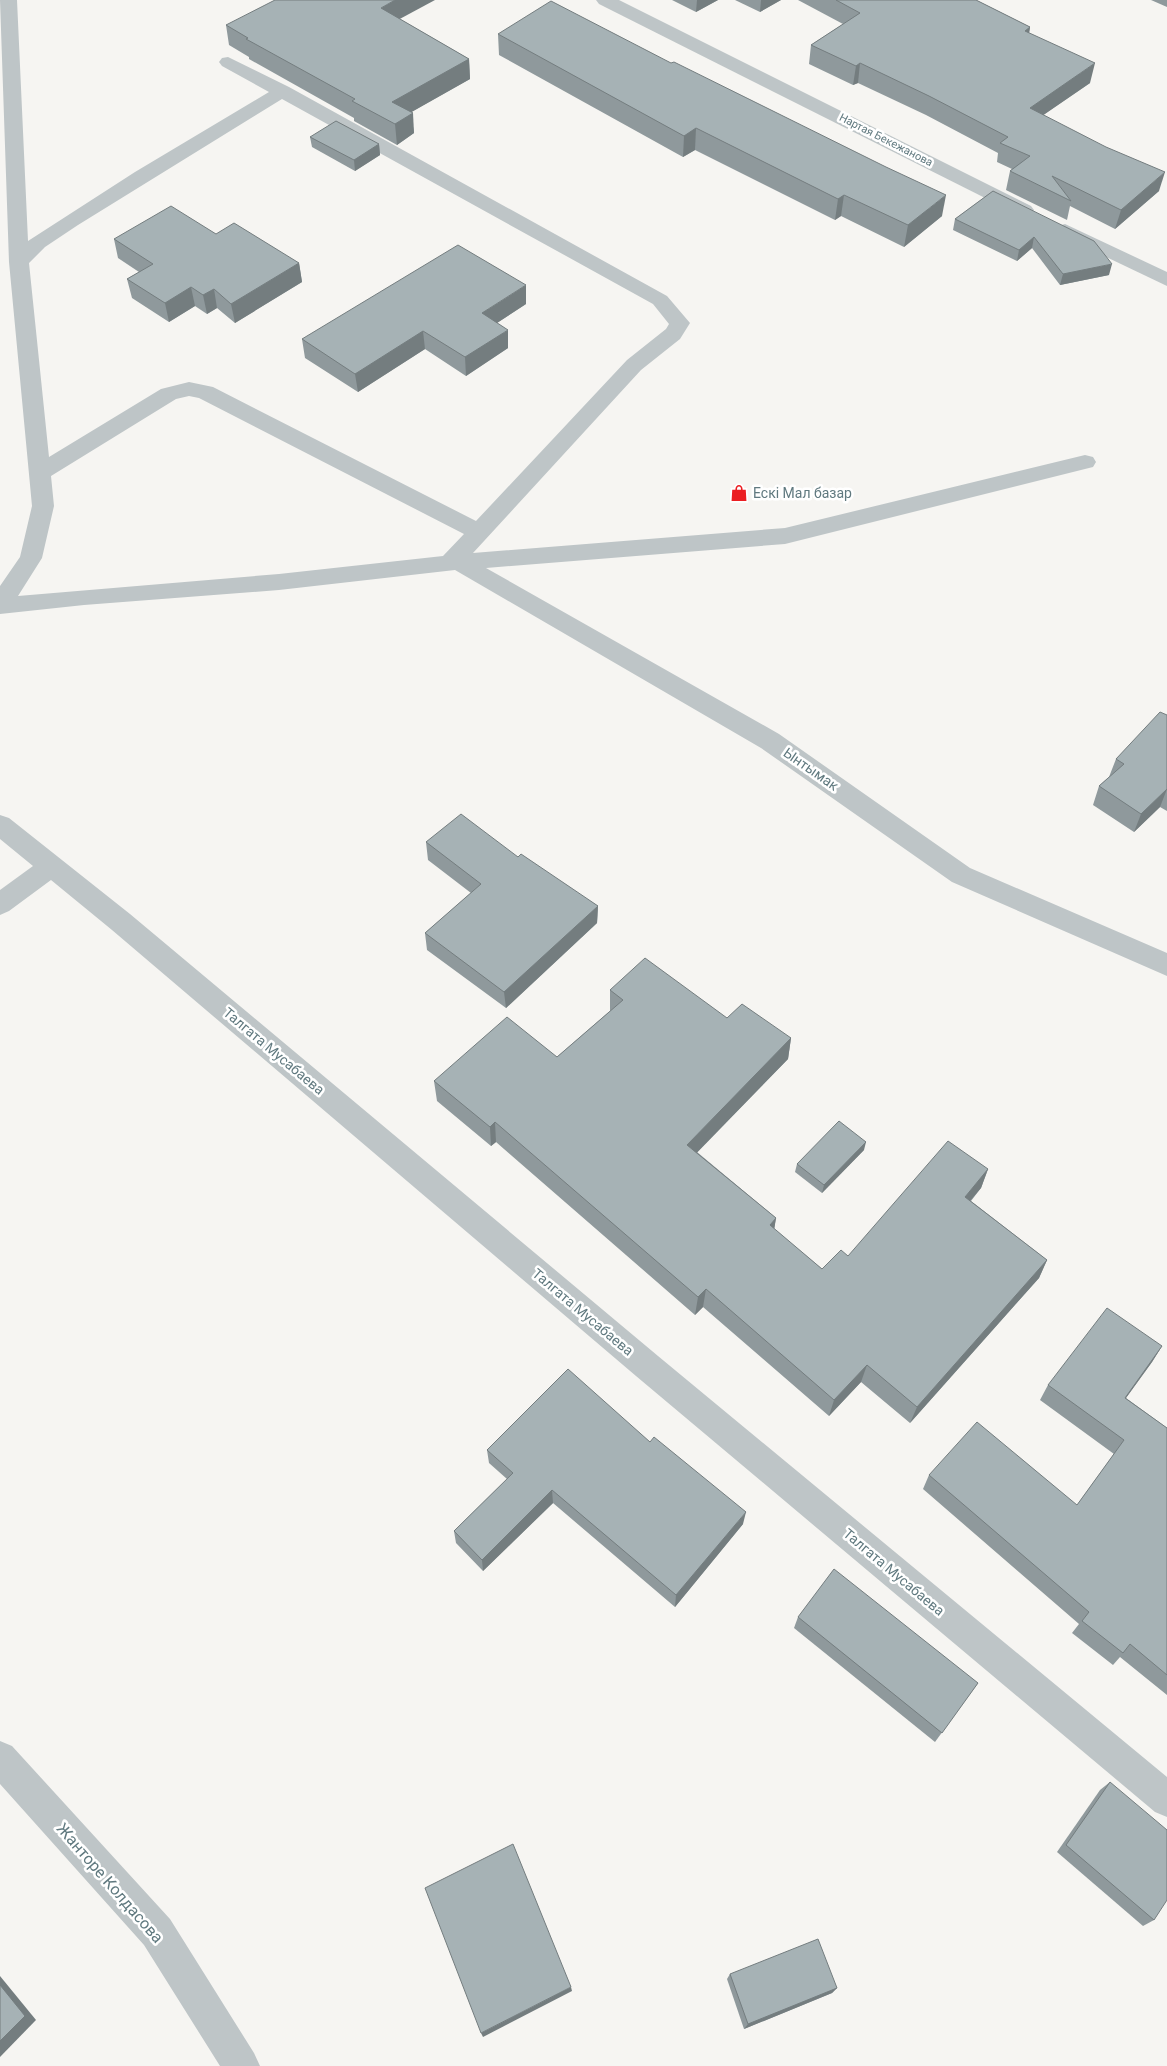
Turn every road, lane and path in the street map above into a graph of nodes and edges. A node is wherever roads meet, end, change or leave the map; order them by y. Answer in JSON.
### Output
{"nodes":[{"id":1,"x":8,"y":0,"type":"edge"},
{"id":2,"x":605,"y":0,"type":"edge"},
{"id":3,"x":228,"y":62,"type":"dead end"},
{"id":4,"x":283,"y":91,"type":"junction"},
{"id":5,"x":0,"y":246,"type":"edge"},
{"id":6,"x":19,"y":260,"type":"junction"},
{"id":7,"x":1167,"y":280,"type":"edge"},
{"id":8,"x":1085,"y":462,"type":"dead end"},
{"id":9,"x":40,"y":473,"type":"junction"},
{"id":10,"x":478,"y":532,"type":"junction"},
{"id":11,"x":454,"y":563,"type":"junction"},
{"id":12,"x":0,"y":605,"type":"edge"},
{"id":13,"x":0,"y":825,"type":"edge"},
{"id":14,"x":51,"y":866,"type":"junction"},
{"id":15,"x":0,"y":904,"type":"edge"},
{"id":16,"x":1167,"y":964,"type":"edge"},
{"id":17,"x":0,"y":1758,"type":"edge"},
{"id":18,"x":1167,"y":1800,"type":"edge"},
{"id":19,"x":241,"y":2066,"type":"edge"}],
"edges":[{"from":1,"to":6,"type":"street"},
{"from":2,"to":7,"type":"street","name":"Нартая Бекежанова"},
{"from":3,"to":4,"type":"street"},
{"from":4,"to":6,"type":"street"},
{"from":4,"to":10,"type":"street"},
{"from":5,"to":6,"type":"street"},
{"from":6,"to":9,"type":"street"},
{"from":8,"to":11,"type":"street"},
{"from":9,"to":10,"type":"street"},
{"from":9,"to":12,"type":"street"},
{"from":10,"to":11,"type":"street"},
{"from":11,"to":12,"type":"street"},
{"from":11,"to":16,"type":"street","name":"Ынтымак"},
{"from":13,"to":14,"type":"street","name":"Талгата Мусабаева"},
{"from":14,"to":15,"type":"street"},
{"from":14,"to":18,"type":"street","name":"Талгата Мусабаева"},
{"from":17,"to":19,"type":"street","name":"Жанторе Колдасова"}]}
